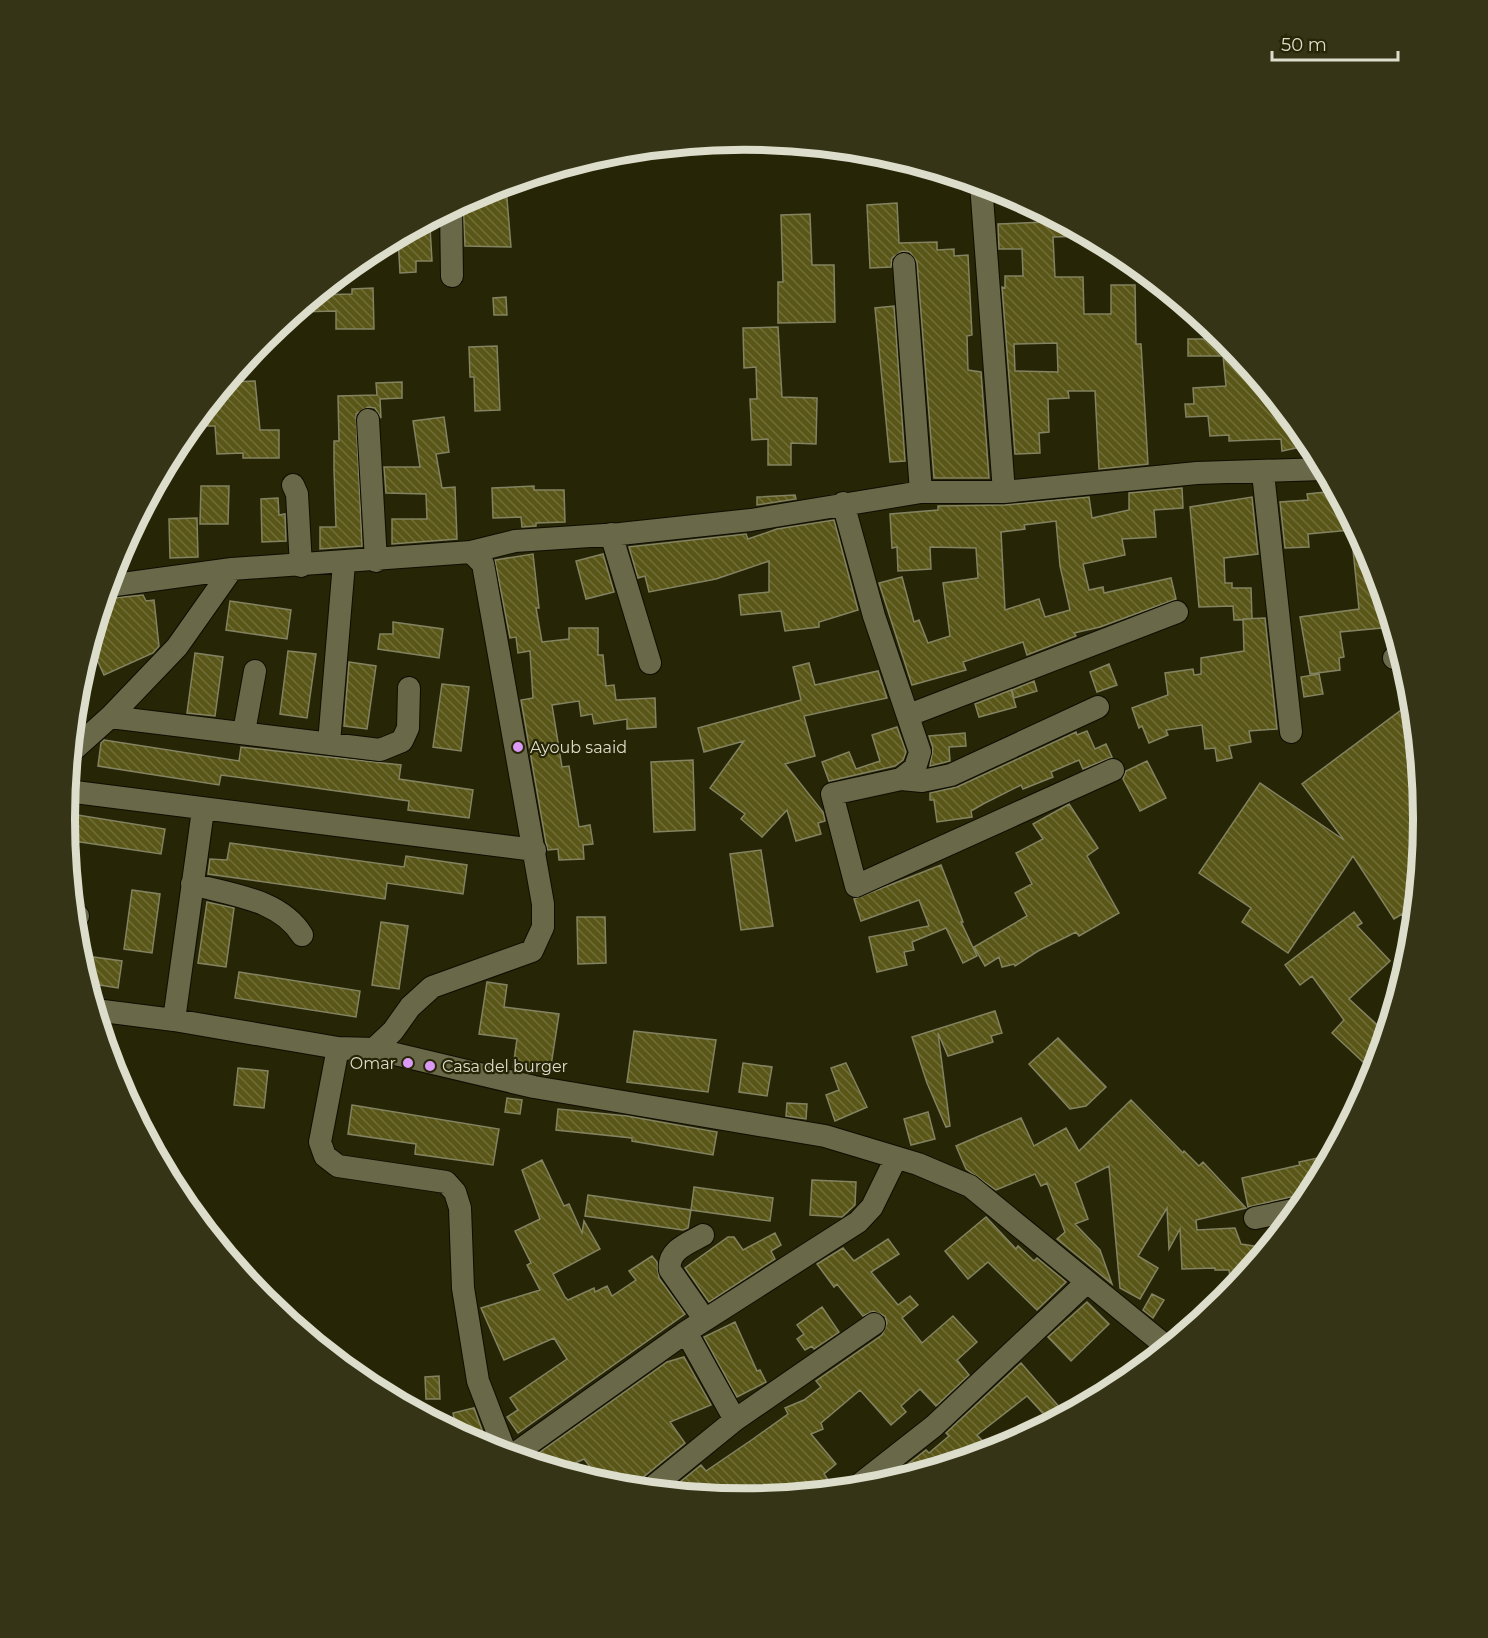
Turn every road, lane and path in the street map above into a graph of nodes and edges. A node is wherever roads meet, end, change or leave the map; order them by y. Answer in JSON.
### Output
{"nodes":[{"id":1,"x":982,"y":194,"type":"edge"},
{"id":2,"x":451,"y":218,"type":"edge"},
{"id":3,"x":904,"y":264,"type":"dead end"},
{"id":4,"x":452,"y":276,"type":"dead end"},
{"id":5,"x":368,"y":420,"type":"dead end"},
{"id":6,"x":1313,"y":469,"type":"edge"},
{"id":7,"x":1263,"y":472,"type":"junction"},
{"id":8,"x":293,"y":485,"type":"dead end"},
{"id":9,"x":921,"y":492,"type":"junction"},
{"id":10,"x":1004,"y":492,"type":"junction"},
{"id":11,"x":843,"y":503,"type":"junction"},
{"id":12,"x":611,"y":534,"type":"junction"},
{"id":13,"x":471,"y":552,"type":"junction"},
{"id":14,"x":376,"y":561,"type":"junction"},
{"id":15,"x":344,"y":563,"type":"junction"},
{"id":16,"x":301,"y":566,"type":"junction"},
{"id":17,"x":232,"y":569,"type":"junction"},
{"id":18,"x":118,"y":584,"type":"edge"},
{"id":19,"x":1177,"y":612,"type":"dead end"},
{"id":20,"x":650,"y":663,"type":"dead end"},
{"id":21,"x":255,"y":671,"type":"dead end"},
{"id":22,"x":409,"y":688,"type":"dead end"},
{"id":23,"x":1098,"y":707,"type":"dead end"},
{"id":24,"x":909,"y":716,"type":"junction"},
{"id":25,"x":110,"y":717,"type":"junction"},
{"id":26,"x":244,"y":732,"type":"junction"},
{"id":27,"x":1291,"y":732,"type":"dead end"},
{"id":28,"x":329,"y":743,"type":"junction"},
{"id":29,"x":80,"y":744,"type":"edge"},
{"id":30,"x":1113,"y":770,"type":"dead end"},
{"id":31,"x":901,"y":779,"type":"junction"},
{"id":32,"x":76,"y":792,"type":"edge"},
{"id":33,"x":203,"y":810,"type":"junction"},
{"id":34,"x":535,"y":850,"type":"junction"},
{"id":35,"x":192,"y":884,"type":"junction"},
{"id":36,"x":302,"y":935,"type":"dead end"},
{"id":37,"x":104,"y":1011,"type":"edge"},
{"id":38,"x":174,"y":1020,"type":"junction"},
{"id":39,"x":338,"y":1048,"type":"junction"},
{"id":40,"x":374,"y":1049,"type":"junction"},
{"id":41,"x":896,"y":1158,"type":"junction"},
{"id":42,"x":1285,"y":1212,"type":"edge"},
{"id":43,"x":1255,"y":1218,"type":"dead end"},
{"id":44,"x":703,"y":1235,"type":"dead end"},
{"id":45,"x":1087,"y":1282,"type":"junction"},
{"id":46,"x":705,"y":1320,"type":"junction"},
{"id":47,"x":874,"y":1324,"type":"dead end"},
{"id":48,"x":686,"y":1332,"type":"junction"},
{"id":49,"x":1161,"y":1342,"type":"edge"},
{"id":50,"x":735,"y":1420,"type":"junction"},
{"id":51,"x":502,"y":1442,"type":"edge"},
{"id":52,"x":521,"y":1449,"type":"edge"},
{"id":53,"x":871,"y":1476,"type":"edge"},
{"id":54,"x":658,"y":1482,"type":"edge"}],
"edges":[{"from":1,"to":10,"type":"street"},
{"from":2,"to":4,"type":"street"},
{"from":3,"to":9,"type":"street"},
{"from":5,"to":14,"type":"street"},
{"from":6,"to":7,"type":"street"},
{"from":7,"to":10,"type":"street"},
{"from":7,"to":27,"type":"street"},
{"from":8,"to":16,"type":"street"},
{"from":9,"to":10,"type":"street"},
{"from":9,"to":11,"type":"street"},
{"from":11,"to":12,"type":"street"},
{"from":11,"to":24,"type":"street"},
{"from":12,"to":13,"type":"street"},
{"from":12,"to":20,"type":"street"},
{"from":13,"to":14,"type":"street"},
{"from":13,"to":34,"type":"street"},
{"from":14,"to":15,"type":"street"},
{"from":15,"to":16,"type":"street"},
{"from":15,"to":28,"type":"street"},
{"from":16,"to":17,"type":"street"},
{"from":17,"to":18,"type":"street"},
{"from":17,"to":25,"type":"street"},
{"from":19,"to":24,"type":"street"},
{"from":21,"to":26,"type":"street"},
{"from":22,"to":28,"type":"street"},
{"from":23,"to":31,"type":"street"},
{"from":24,"to":31,"type":"street"},
{"from":25,"to":26,"type":"street"},
{"from":25,"to":29,"type":"street"},
{"from":26,"to":28,"type":"street"},
{"from":30,"to":31,"type":"street"},
{"from":32,"to":33,"type":"street"},
{"from":33,"to":34,"type":"street"},
{"from":33,"to":35,"type":"street"},
{"from":34,"to":40,"type":"street"},
{"from":35,"to":36,"type":"street"},
{"from":35,"to":38,"type":"street"},
{"from":37,"to":38,"type":"street"},
{"from":38,"to":39,"type":"street"},
{"from":39,"to":40,"type":"street"},
{"from":39,"to":51,"type":"street"},
{"from":40,"to":41,"type":"street"},
{"from":41,"to":45,"type":"street"},
{"from":41,"to":46,"type":"street"},
{"from":42,"to":43,"type":"street"},
{"from":44,"to":46,"type":"street"},
{"from":45,"to":49,"type":"street"},
{"from":45,"to":53,"type":"street"},
{"from":46,"to":48,"type":"street"},
{"from":47,"to":50,"type":"street"},
{"from":48,"to":50,"type":"street"},
{"from":48,"to":52,"type":"street"},
{"from":50,"to":54,"type":"street"}]}
